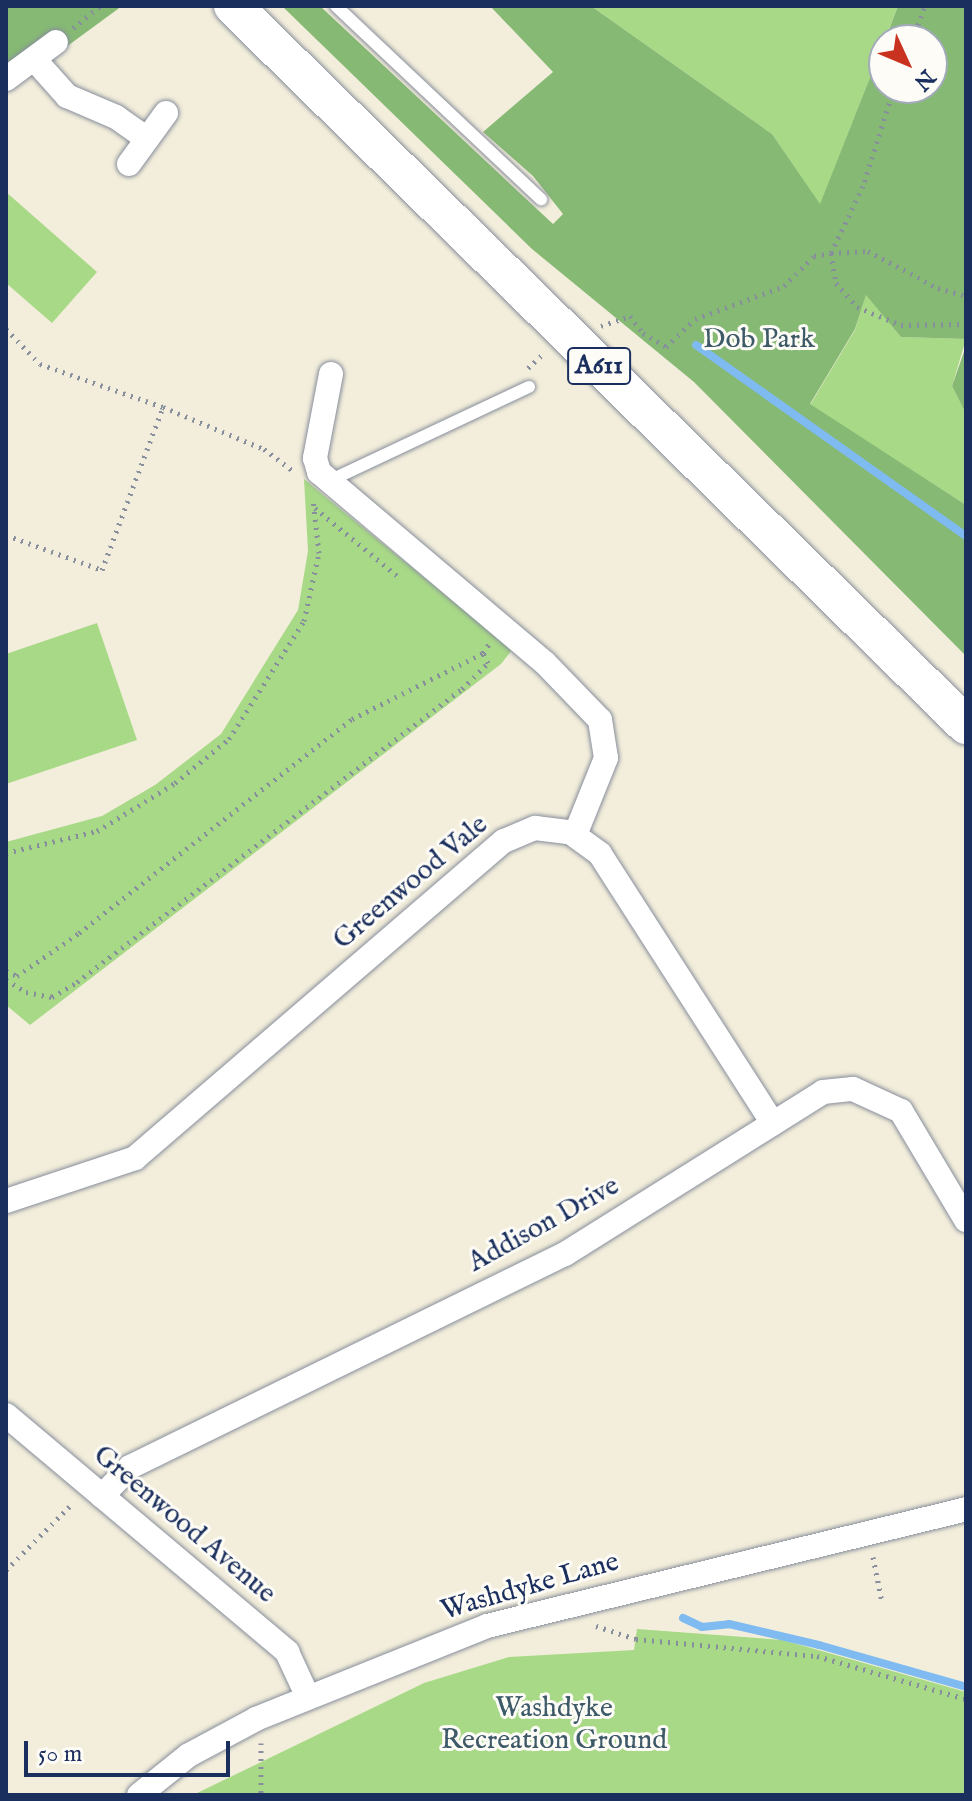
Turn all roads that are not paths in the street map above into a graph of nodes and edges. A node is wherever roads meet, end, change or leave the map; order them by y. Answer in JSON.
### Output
{"nodes":[{"id":1,"x":233,"y":6,"type":"edge"},
{"id":2,"x":336,"y":6,"type":"edge"},
{"id":3,"x":56,"y":42,"type":"road end"},
{"id":4,"x":34,"y":59,"type":"junction"},
{"id":5,"x":6,"y":79,"type":"edge"},
{"id":6,"x":166,"y":113,"type":"dead end"},
{"id":7,"x":147,"y":139,"type":"junction"},
{"id":8,"x":129,"y":164,"type":"dead end"},
{"id":9,"x":541,"y":199,"type":"dead end"},
{"id":10,"x":331,"y":374,"type":"dead end"},
{"id":11,"x":529,"y":387,"type":"dead end"},
{"id":12,"x":318,"y":474,"type":"junction"},
{"id":13,"x":966,"y":725,"type":"edge"},
{"id":14,"x":575,"y":835,"type":"junction"},
{"id":15,"x":773,"y":1123,"type":"junction"},
{"id":16,"x":6,"y":1201,"type":"edge"},
{"id":17,"x":966,"y":1220,"type":"edge"},
{"id":18,"x":6,"y":1415,"type":"edge"},
{"id":19,"x":96,"y":1491,"type":"junction"},
{"id":20,"x":966,"y":1509,"type":"edge"},
{"id":21,"x":307,"y":1695,"type":"junction"},
{"id":22,"x":139,"y":1795,"type":"edge"}],
"edges":[{"from":1,"to":13,"type":"main road","number":"A611"},
{"from":2,"to":9,"type":"lane"},
{"from":3,"to":4,"type":"street"},
{"from":4,"to":5,"type":"street"},
{"from":4,"to":7,"type":"street"},
{"from":6,"to":7,"type":"street"},
{"from":7,"to":8,"type":"street"},
{"from":10,"to":12,"type":"street"},
{"from":11,"to":12,"type":"lane"},
{"from":12,"to":14,"type":"street"},
{"from":14,"to":15,"type":"street"},
{"from":14,"to":16,"type":"street","name":"Greenwood Vale"},
{"from":15,"to":17,"type":"street","name":"Addison Drive"},
{"from":15,"to":19,"type":"street","name":"Addison Drive"},
{"from":18,"to":19,"type":"street","name":"Greenwood Avenue"},
{"from":19,"to":21,"type":"street","name":"Greenwood Avenue"},
{"from":20,"to":21,"type":"street","name":"Washdyke Lane"},
{"from":21,"to":22,"type":"street","name":"Washdyke Lane"}]}
